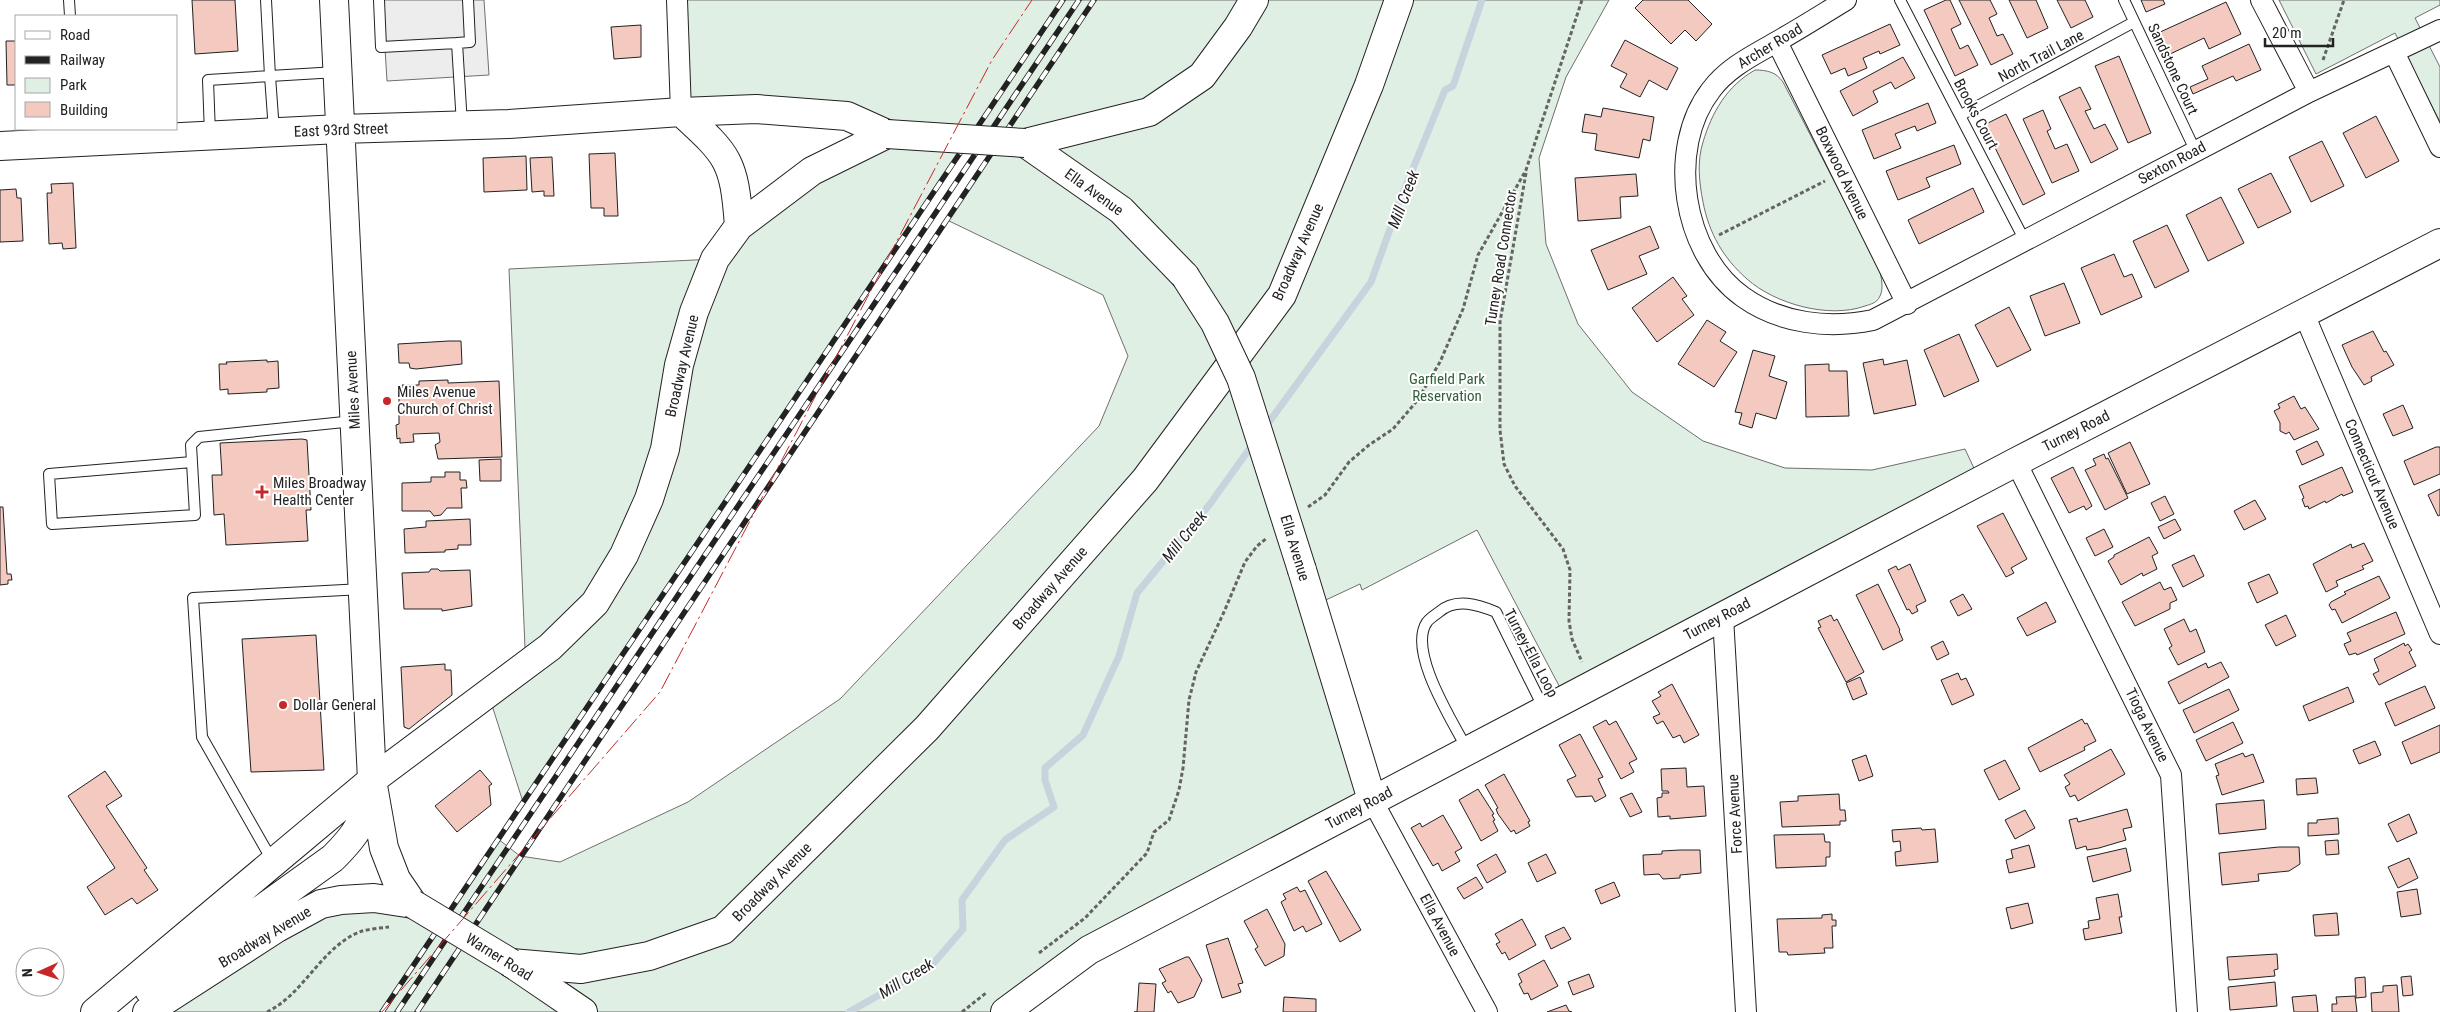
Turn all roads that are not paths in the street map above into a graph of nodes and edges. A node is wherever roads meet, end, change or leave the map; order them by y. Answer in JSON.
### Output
{"nodes":[{"id":1,"x":69,"y":0,"type":"edge"},
{"id":2,"x":266,"y":0,"type":"edge"},
{"id":3,"x":334,"y":0,"type":"edge"},
{"id":4,"x":379,"y":0,"type":"edge"},
{"id":5,"x":468,"y":0,"type":"edge"},
{"id":6,"x":677,"y":0,"type":"edge"},
{"id":7,"x":1254,"y":0,"type":"edge"},
{"id":8,"x":1399,"y":0,"type":"edge"},
{"id":9,"x":1846,"y":0,"type":"edge"},
{"id":10,"x":1900,"y":0,"type":"edge"},
{"id":11,"x":2124,"y":0,"type":"edge"},
{"id":12,"x":2261,"y":0,"type":"edge"},
{"id":13,"x":70,"y":15,"type":"edge"},
{"id":14,"x":2134,"y":22,"type":"junction"},
{"id":15,"x":2440,"y":30,"type":"edge"},
{"id":16,"x":1777,"y":42,"type":"junction"},
{"id":17,"x":457,"y":43,"type":"junction"},
{"id":18,"x":2394,"y":52,"type":"junction"},
{"id":19,"x":337,"y":72,"type":"junction"},
{"id":20,"x":270,"y":76,"type":"junction"},
{"id":21,"x":2309,"y":92,"type":"junction"},
{"id":22,"x":681,"y":112,"type":"junction"},
{"id":23,"x":1961,"y":115,"type":"junction"},
{"id":24,"x":462,"y":126,"type":"junction"},
{"id":25,"x":340,"y":129,"type":"junction"},
{"id":26,"x":274,"y":132,"type":"junction"},
{"id":27,"x":887,"y":134,"type":"junction"},
{"id":28,"x":75,"y":136,"type":"edge"},
{"id":29,"x":210,"y":136,"type":"junction"},
{"id":30,"x":1024,"y":143,"type":"junction"},
{"id":31,"x":0,"y":146,"type":"edge"},
{"id":32,"x":2440,"y":147,"type":"edge"},
{"id":33,"x":2195,"y":150,"type":"junction"},
{"id":34,"x":739,"y":226,"type":"junction"},
{"id":35,"x":2024,"y":241,"type":"junction"},
{"id":36,"x":2440,"y":243,"type":"edge"},
{"id":37,"x":1907,"y":304,"type":"junction"},
{"id":38,"x":2304,"y":314,"type":"junction"},
{"id":39,"x":355,"y":421,"type":"junction"},
{"id":40,"x":192,"y":462,"type":"junction"},
{"id":41,"x":2016,"y":462,"type":"junction"},
{"id":42,"x":363,"y":589,"type":"junction"},
{"id":43,"x":1723,"y":617,"type":"junction"},
{"id":44,"x":2440,"y":634,"type":"edge"},
{"id":45,"x":1544,"y":710,"type":"junction"},
{"id":46,"x":1468,"y":750,"type":"junction"},
{"id":47,"x":372,"y":780,"type":"junction"},
{"id":48,"x":1372,"y":800,"type":"junction"},
{"id":49,"x":274,"y":862,"type":"junction"},
{"id":50,"x":405,"y":915,"type":"junction"},
{"id":51,"x":511,"y":963,"type":"junction"},
{"id":52,"x":95,"y":1012,"type":"edge"},
{"id":53,"x":123,"y":1012,"type":"edge"},
{"id":54,"x":147,"y":1012,"type":"edge"},
{"id":55,"x":583,"y":1012,"type":"edge"},
{"id":56,"x":1005,"y":1012,"type":"edge"},
{"id":57,"x":1487,"y":1012,"type":"edge"},
{"id":58,"x":1746,"y":1012,"type":"edge"},
{"id":59,"x":2187,"y":1012,"type":"edge"}],
"edges":[{"from":1,"to":13,"type":"lane"},
{"from":2,"to":20,"type":"lane"},
{"from":3,"to":19,"type":"main road","name":"Miles Avenue"},
{"from":4,"to":17,"type":"lane"},
{"from":5,"to":17,"type":"lane"},
{"from":6,"to":22,"type":"street"},
{"from":7,"to":30,"type":"main road"},
{"from":8,"to":51,"type":"main road","name":"Broadway Avenue"},
{"from":9,"to":16,"type":"street","name":"Archer Road"},
{"from":10,"to":23,"type":"lane","name":"Brooks Court"},
{"from":11,"to":14,"type":"lane","name":"Sandstone Court"},
{"from":12,"to":21,"type":"street"},
{"from":14,"to":23,"type":"lane","name":"North Trail Lane"},
{"from":14,"to":33,"type":"lane","name":"Sandstone Court"},
{"from":15,"to":18,"type":"street","name":"Sexton Road"},
{"from":16,"to":37,"type":"street","name":"Boxwood Avenue"},
{"from":16,"to":37,"type":"street","name":"Archer Road"},
{"from":17,"to":24,"type":"lane"},
{"from":18,"to":21,"type":"street","name":"Sexton Road"},
{"from":18,"to":32,"type":"street"},
{"from":19,"to":20,"type":"lane"},
{"from":19,"to":25,"type":"main road","name":"Miles Avenue"},
{"from":20,"to":26,"type":"lane"},
{"from":20,"to":29,"type":"lane"},
{"from":21,"to":33,"type":"street","name":"Sexton Road"},
{"from":22,"to":24,"type":"main road","name":"East 93rd Street"},
{"from":22,"to":27,"type":"main road","name":"East 93rd Street"},
{"from":22,"to":34,"type":"main road"},
{"from":23,"to":35,"type":"lane","name":"Brooks Court"},
{"from":24,"to":25,"type":"main road","name":"East 93rd Street"},
{"from":25,"to":26,"type":"main road","name":"East 93rd Street"},
{"from":25,"to":39,"type":"main road","name":"Miles Avenue"},
{"from":26,"to":29,"type":"main road","name":"East 93rd Street"},
{"from":27,"to":30,"type":"main road","bridge":true},
{"from":27,"to":34,"type":"main road","name":"Broadway Avenue"},
{"from":28,"to":29,"type":"main road","name":"East 93rd Street"},
{"from":28,"to":31,"type":"main road","name":"East 93rd Street"},
{"from":30,"to":48,"type":"main road","name":"Ella Avenue","bridge":true},
{"from":33,"to":35,"type":"street","name":"Sexton Road"},
{"from":34,"to":47,"type":"main road","name":"Broadway Avenue"},
{"from":35,"to":37,"type":"street","name":"Sexton Road"},
{"from":36,"to":38,"type":"main road","name":"Turney Road"},
{"from":38,"to":41,"type":"main road","name":"Turney Road"},
{"from":38,"to":44,"type":"street","name":"Connecticut Avenue"},
{"from":39,"to":40,"type":"lane"},
{"from":39,"to":42,"type":"main road","name":"Miles Avenue"},
{"from":40,"to":40,"type":"lane"},
{"from":41,"to":43,"type":"main road","name":"Turney Road"},
{"from":41,"to":59,"type":"street","name":"Tioga Avenue"},
{"from":42,"to":47,"type":"main road","name":"Miles Avenue"},
{"from":42,"to":49,"type":"lane"},
{"from":43,"to":45,"type":"main road","name":"Turney Road"},
{"from":43,"to":58,"type":"street","name":"Force Avenue"},
{"from":45,"to":46,"type":"main road","name":"Turney Road"},
{"from":45,"to":46,"type":"lane","name":"Turney-Ella Loop"},
{"from":46,"to":48,"type":"main road","name":"Turney Road"},
{"from":47,"to":49,"type":"main road","name":"Broadway Avenue"},
{"from":47,"to":50,"type":"main road"},
{"from":47,"to":53,"type":"main road"},
{"from":48,"to":56,"type":"main road","name":"Turney Road"},
{"from":48,"to":57,"type":"street","name":"Ella Avenue"},
{"from":49,"to":52,"type":"main road","name":"Broadway Avenue"},
{"from":50,"to":51,"type":"main road","name":"Warner Road","bridge":true},
{"from":50,"to":54,"type":"main road","name":"Broadway Avenue"},
{"from":51,"to":55,"type":"main road","name":"Warner Road"}]}
